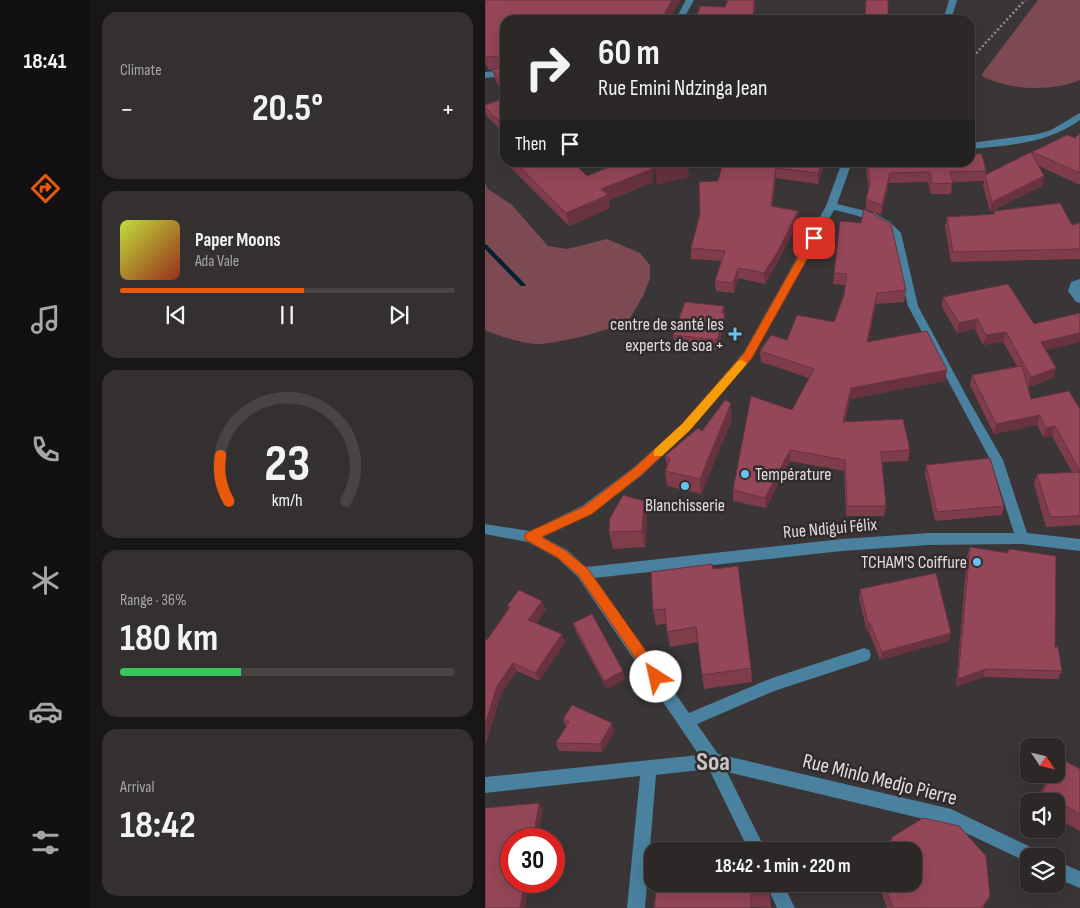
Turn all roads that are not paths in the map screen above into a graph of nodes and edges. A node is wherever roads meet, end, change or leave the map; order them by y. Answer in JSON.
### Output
{"nodes":[{"id":1,"x":690,"y":0,"type":"edge"},
{"id":2,"x":953,"y":0,"type":"edge"},
{"id":3,"x":682,"y":15,"type":"edge"},
{"id":4,"x":948,"y":15,"type":"edge"},
{"id":5,"x":500,"y":74,"type":"edge"},
{"id":6,"x":485,"y":75,"type":"edge"},
{"id":7,"x":1080,"y":116,"type":"edge"},
{"id":8,"x":975,"y":145,"type":"edge"},
{"id":9,"x":845,"y":167,"type":"edge"},
{"id":10,"x":831,"y":206,"type":"junction"},
{"id":11,"x":1080,"y":283,"type":"edge"},
{"id":12,"x":1080,"y":299,"type":"edge"},
{"id":13,"x":485,"y":529,"type":"edge"},
{"id":14,"x":531,"y":537,"type":"junction"},
{"id":15,"x":1022,"y":538,"type":"junction"},
{"id":16,"x":1080,"y":544,"type":"edge"},
{"id":17,"x":583,"y":573,"type":"junction"},
{"id":18,"x":864,"y":655,"type":"dead end"},
{"id":19,"x":687,"y":721,"type":"junction"},
{"id":20,"x":713,"y":761,"type":"junction"},
{"id":21,"x":649,"y":768,"type":"junction"},
{"id":22,"x":485,"y":785,"type":"edge"},
{"id":23,"x":754,"y":842,"type":"edge"},
{"id":24,"x":1020,"y":851,"type":"edge"},
{"id":25,"x":1065,"y":873,"type":"edge"},
{"id":26,"x":1080,"y":880,"type":"edge"},
{"id":27,"x":778,"y":892,"type":"edge"},
{"id":28,"x":635,"y":908,"type":"edge"},
{"id":29,"x":785,"y":908,"type":"edge"}],
"edges":[{"from":1,"to":3,"type":"street"},
{"from":2,"to":4,"type":"street"},
{"from":5,"to":6,"type":"street"},
{"from":7,"to":8,"type":"street"},
{"from":9,"to":10,"type":"street"},
{"from":10,"to":14,"type":"street"},
{"from":10,"to":15,"type":"street"},
{"from":11,"to":12,"type":"street"},
{"from":13,"to":14,"type":"street"},
{"from":14,"to":17,"type":"street"},
{"from":15,"to":16,"type":"street","name":"Rue Ndigui Félix"},
{"from":15,"to":17,"type":"street","name":"Rue Ndigui Félix"},
{"from":17,"to":19,"type":"street"},
{"from":18,"to":19,"type":"street"},
{"from":19,"to":20,"type":"street"},
{"from":20,"to":21,"type":"street","name":"Rue Minlo Medjo Pierre"},
{"from":20,"to":23,"type":"street"},
{"from":20,"to":24,"type":"street","name":"Rue Minlo Medjo Pierre"},
{"from":21,"to":22,"type":"street","name":"Rue Minlo Medjo Pierre"},
{"from":21,"to":28,"type":"street"},
{"from":25,"to":26,"type":"street"},
{"from":27,"to":29,"type":"street"}]}
